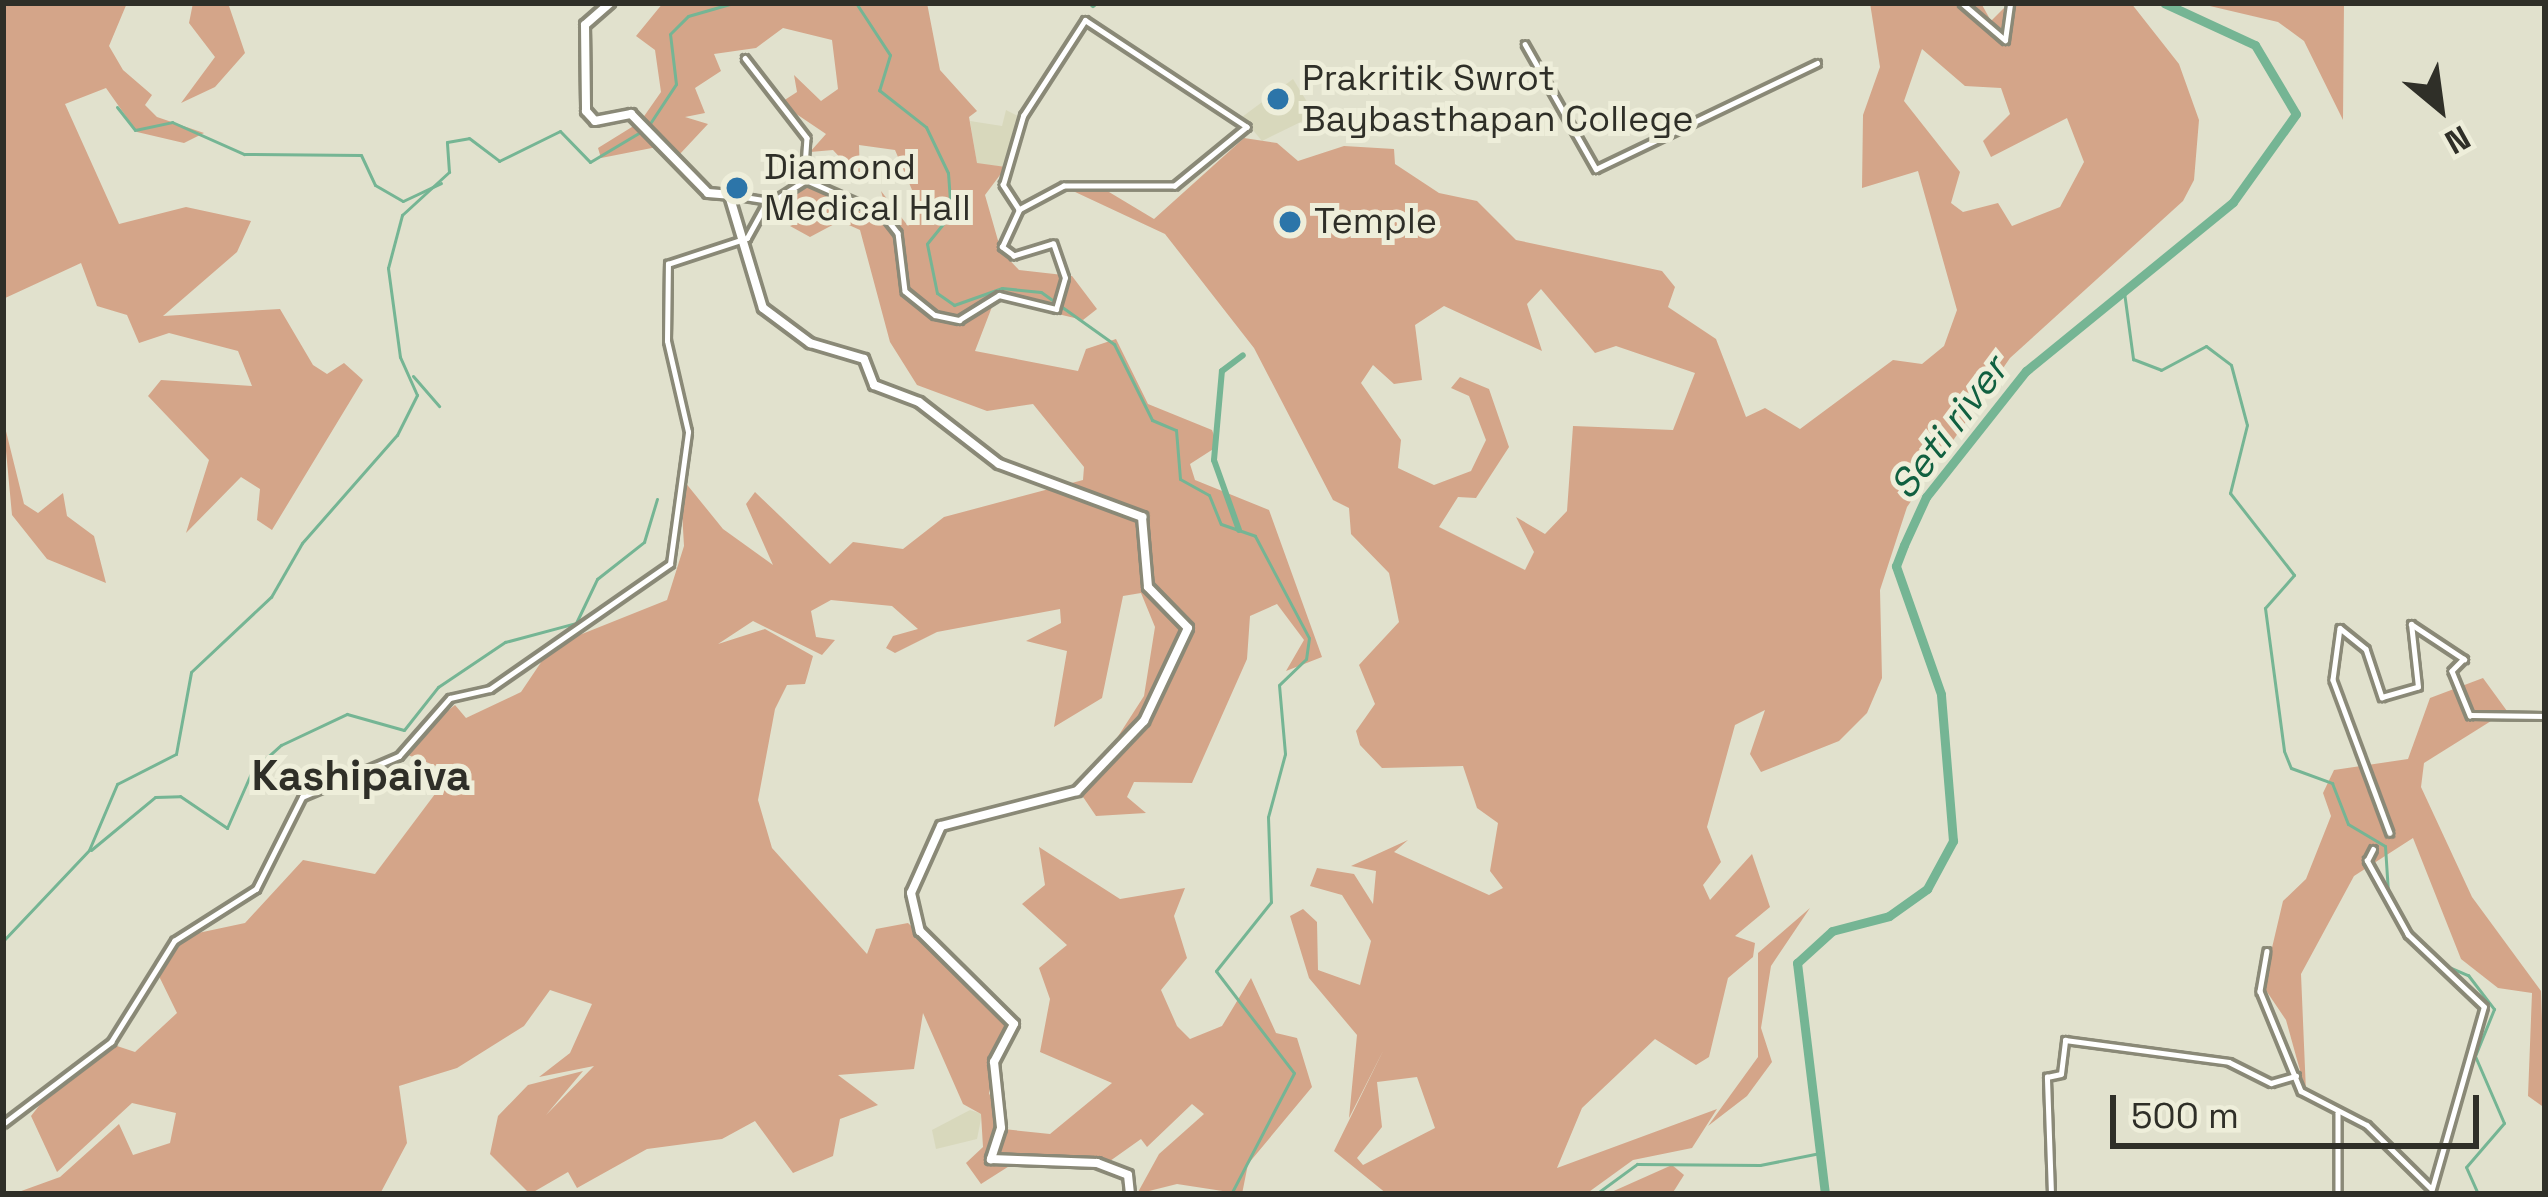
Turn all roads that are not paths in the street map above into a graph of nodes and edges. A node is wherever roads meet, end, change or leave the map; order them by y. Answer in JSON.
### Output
{"nodes":[{"id":1,"x":610,"y":3,"type":"edge"},
{"id":2,"x":1962,"y":3,"type":"edge"},
{"id":3,"x":2010,"y":3,"type":"edge"},
{"id":4,"x":1525,"y":44,"type":"dead end"},
{"id":5,"x":746,"y":58,"type":"dead end"},
{"id":6,"x":1817,"y":63,"type":"dead end"},
{"id":7,"x":804,"y":181,"type":"junction"},
{"id":8,"x":729,"y":195,"type":"junction"},
{"id":9,"x":773,"y":200,"type":"junction"},
{"id":10,"x":1019,"y":210,"type":"junction"},
{"id":11,"x":747,"y":238,"type":"junction"},
{"id":12,"x":2545,"y":716,"type":"edge"},
{"id":13,"x":2390,"y":833,"type":"dead end"},
{"id":14,"x":2373,"y":849,"type":"dead end"},
{"id":15,"x":2266,"y":951,"type":"dead end"},
{"id":16,"x":2298,"y":1076,"type":"junction"},
{"id":17,"x":2338,"y":1113,"type":"junction"},
{"id":18,"x":3,"y":1124,"type":"edge"},
{"id":19,"x":1130,"y":1194,"type":"edge"},
{"id":20,"x":2050,"y":1194,"type":"edge"},
{"id":21,"x":2338,"y":1194,"type":"edge"}],
"edges":[{"from":1,"to":8,"type":"main road"},
{"from":2,"to":3,"type":"street"},
{"from":4,"to":6,"type":"street"},
{"from":5,"to":7,"type":"street"},
{"from":7,"to":9,"type":"street"},
{"from":7,"to":10,"type":"street"},
{"from":8,"to":9,"type":"street"},
{"from":8,"to":11,"type":"main road"},
{"from":9,"to":11,"type":"street"},
{"from":10,"to":10,"type":"street"},
{"from":11,"to":18,"type":"street"},
{"from":11,"to":19,"type":"main road"},
{"from":12,"to":13,"type":"street"},
{"from":14,"to":17,"type":"street"},
{"from":15,"to":16,"type":"street"},
{"from":16,"to":17,"type":"street"},
{"from":16,"to":20,"type":"street"},
{"from":17,"to":21,"type":"street"}]}
